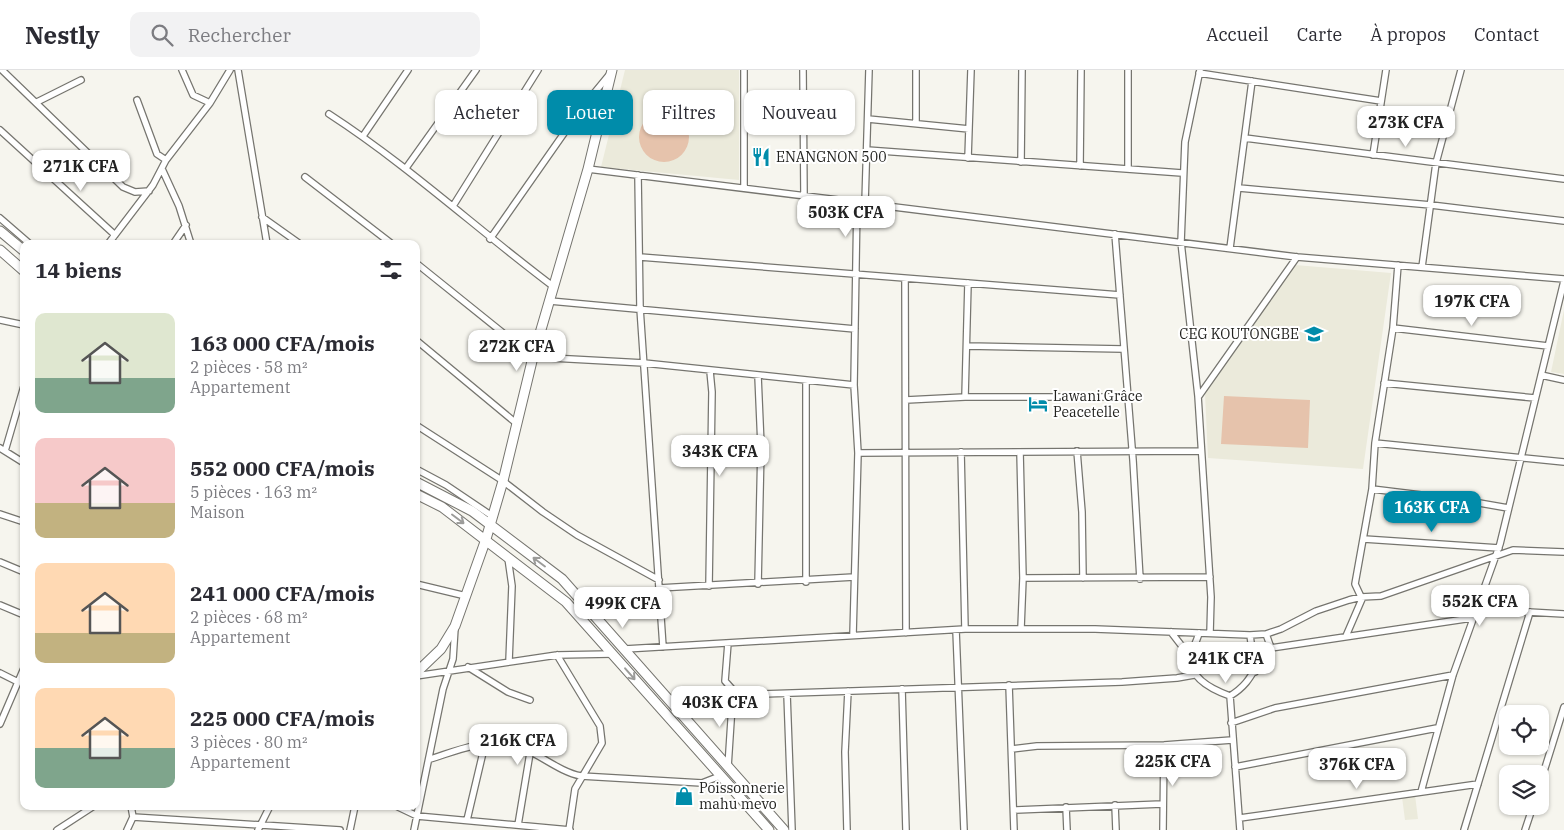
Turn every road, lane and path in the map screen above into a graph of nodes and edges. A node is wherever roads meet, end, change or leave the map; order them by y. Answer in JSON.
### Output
{"nodes":[{"id":1,"x":2,"y":70,"type":"edge"},
{"id":2,"x":182,"y":70,"type":"edge"},
{"id":3,"x":230,"y":70,"type":"edge"},
{"id":4,"x":238,"y":70,"type":"edge"},
{"id":5,"x":408,"y":70,"type":"edge"},
{"id":6,"x":476,"y":70,"type":"edge"},
{"id":7,"x":538,"y":70,"type":"edge"},
{"id":8,"x":744,"y":70,"type":"edge"},
{"id":9,"x":803,"y":70,"type":"edge"},
{"id":10,"x":869,"y":70,"type":"edge"},
{"id":11,"x":916,"y":70,"type":"edge"},
{"id":12,"x":971,"y":70,"type":"edge"},
{"id":13,"x":1022,"y":70,"type":"edge"},
{"id":14,"x":1080,"y":70,"type":"edge"},
{"id":15,"x":1128,"y":70,"type":"edge"},
{"id":16,"x":1386,"y":70,"type":"edge"},
{"id":17,"x":1461,"y":70,"type":"edge"},
{"id":18,"x":611,"y":72,"type":"edge"},
{"id":19,"x":1200,"y":72,"type":"edge"},
{"id":20,"x":81,"y":80,"type":"dead end"},
{"id":21,"x":1252,"y":81,"type":"junction"},
{"id":22,"x":137,"y":100,"type":"dead end"},
{"id":23,"x":1381,"y":101,"type":"junction"},
{"id":24,"x":36,"y":102,"type":"junction"},
{"id":25,"x":210,"y":103,"type":"junction"},
{"id":26,"x":329,"y":114,"type":"dead end"},
{"id":27,"x":868,"y":118,"type":"junction"},
{"id":28,"x":916,"y":123,"type":"junction"},
{"id":29,"x":969,"y":129,"type":"junction"},
{"id":30,"x":0,"y":130,"type":"edge"},
{"id":31,"x":363,"y":136,"type":"junction"},
{"id":32,"x":1245,"y":138,"type":"junction"},
{"id":33,"x":867,"y":150,"type":"junction"},
{"id":34,"x":1373,"y":155,"type":"junction"},
{"id":35,"x":968,"y":158,"type":"junction"},
{"id":36,"x":166,"y":160,"type":"junction"},
{"id":37,"x":1021,"y":162,"type":"junction"},
{"id":38,"x":1436,"y":162,"type":"junction"},
{"id":39,"x":1080,"y":166,"type":"junction"},
{"id":40,"x":406,"y":168,"type":"junction"},
{"id":41,"x":162,"y":169,"type":"junction"},
{"id":42,"x":588,"y":169,"type":"junction"},
{"id":43,"x":1128,"y":169,"type":"junction"},
{"id":44,"x":1182,"y":173,"type":"junction"},
{"id":45,"x":638,"y":175,"type":"junction"},
{"id":46,"x":305,"y":177,"type":"dead end"},
{"id":47,"x":1564,"y":179,"type":"edge"},
{"id":48,"x":744,"y":188,"type":"junction"},
{"id":49,"x":1239,"y":188,"type":"junction"},
{"id":50,"x":149,"y":191,"type":"junction"},
{"id":51,"x":804,"y":195,"type":"junction"},
{"id":52,"x":857,"y":202,"type":"junction"},
{"id":53,"x":865,"y":203,"type":"junction"},
{"id":54,"x":1431,"y":205,"type":"junction"},
{"id":55,"x":453,"y":206,"type":"junction"},
{"id":56,"x":262,"y":217,"type":"junction"},
{"id":57,"x":0,"y":218,"type":"edge"},
{"id":58,"x":1564,"y":221,"type":"edge"},
{"id":59,"x":186,"y":225,"type":"junction"},
{"id":60,"x":0,"y":231,"type":"edge"},
{"id":61,"x":1115,"y":234,"type":"junction"},
{"id":62,"x":115,"y":235,"type":"junction"},
{"id":63,"x":490,"y":239,"type":"junction"},
{"id":64,"x":25,"y":240,"type":"edge"},
{"id":65,"x":111,"y":240,"type":"edge"},
{"id":66,"x":176,"y":240,"type":"edge"},
{"id":67,"x":190,"y":240,"type":"edge"},
{"id":68,"x":265,"y":240,"type":"edge"},
{"id":69,"x":294,"y":240,"type":"edge"},
{"id":70,"x":387,"y":240,"type":"edge"},
{"id":71,"x":1181,"y":242,"type":"junction"},
{"id":72,"x":20,"y":248,"type":"edge"},
{"id":73,"x":1230,"y":248,"type":"junction"},
{"id":74,"x":0,"y":250,"type":"edge"},
{"id":75,"x":640,"y":257,"type":"junction"},
{"id":76,"x":1296,"y":257,"type":"junction"},
{"id":77,"x":420,"y":266,"type":"edge"},
{"id":78,"x":1398,"y":266,"type":"junction"},
{"id":79,"x":1422,"y":267,"type":"junction"},
{"id":80,"x":20,"y":268,"type":"edge"},
{"id":81,"x":856,"y":273,"type":"junction"},
{"id":82,"x":905,"y":279,"type":"junction"},
{"id":83,"x":1564,"y":280,"type":"edge"},
{"id":84,"x":968,"y":283,"type":"junction"},
{"id":85,"x":554,"y":287,"type":"junction"},
{"id":86,"x":1120,"y":295,"type":"junction"},
{"id":87,"x":550,"y":301,"type":"junction"},
{"id":88,"x":640,"y":308,"type":"junction"},
{"id":89,"x":0,"y":320,"type":"edge"},
{"id":90,"x":20,"y":324,"type":"edge"},
{"id":91,"x":1393,"y":328,"type":"junction"},
{"id":92,"x":855,"y":329,"type":"junction"},
{"id":93,"x":420,"y":343,"type":"edge"},
{"id":94,"x":967,"y":346,"type":"junction"},
{"id":95,"x":1548,"y":346,"type":"junction"},
{"id":96,"x":1123,"y":349,"type":"junction"},
{"id":97,"x":533,"y":357,"type":"junction"},
{"id":98,"x":644,"y":363,"type":"junction"},
{"id":99,"x":710,"y":371,"type":"junction"},
{"id":100,"x":758,"y":376,"type":"junction"},
{"id":101,"x":1541,"y":376,"type":"junction"},
{"id":102,"x":806,"y":380,"type":"junction"},
{"id":103,"x":1564,"y":380,"type":"edge"},
{"id":104,"x":1384,"y":383,"type":"junction"},
{"id":105,"x":854,"y":385,"type":"junction"},
{"id":106,"x":1198,"y":396,"type":"junction"},
{"id":107,"x":965,"y":397,"type":"junction"},
{"id":108,"x":1127,"y":397,"type":"junction"},
{"id":109,"x":20,"y":398,"type":"edge"},
{"id":110,"x":1535,"y":398,"type":"junction"},
{"id":111,"x":906,"y":400,"type":"junction"},
{"id":112,"x":516,"y":423,"type":"junction"},
{"id":113,"x":420,"y":428,"type":"edge"},
{"id":114,"x":1375,"y":442,"type":"junction"},
{"id":115,"x":3,"y":450,"type":"edge"},
{"id":116,"x":1132,"y":450,"type":"junction"},
{"id":117,"x":1077,"y":451,"type":"junction"},
{"id":118,"x":1201,"y":451,"type":"junction"},
{"id":119,"x":906,"y":452,"type":"junction"},
{"id":120,"x":961,"y":452,"type":"junction"},
{"id":121,"x":1020,"y":452,"type":"junction"},
{"id":122,"x":858,"y":453,"type":"junction"},
{"id":123,"x":1520,"y":458,"type":"junction"},
{"id":124,"x":20,"y":461,"type":"edge"},
{"id":125,"x":1564,"y":462,"type":"edge"},
{"id":126,"x":420,"y":471,"type":"edge"},
{"id":127,"x":503,"y":480,"type":"junction"},
{"id":128,"x":420,"y":484,"type":"edge"},
{"id":129,"x":1372,"y":489,"type":"junction"},
{"id":130,"x":420,"y":496,"type":"edge"},
{"id":131,"x":1508,"y":508,"type":"junction"},
{"id":132,"x":0,"y":514,"type":"edge"},
{"id":133,"x":491,"y":520,"type":"junction"},
{"id":134,"x":20,"y":521,"type":"edge"},
{"id":135,"x":486,"y":539,"type":"junction"},
{"id":136,"x":1364,"y":539,"type":"junction"},
{"id":137,"x":1499,"y":548,"type":"junction"},
{"id":138,"x":1564,"y":552,"type":"edge"},
{"id":139,"x":507,"y":555,"type":"junction"},
{"id":140,"x":1495,"y":556,"type":"junction"},
{"id":141,"x":0,"y":562,"type":"edge"},
{"id":142,"x":20,"y":570,"type":"edge"},
{"id":143,"x":1210,"y":577,"type":"junction"},
{"id":144,"x":854,"y":578,"type":"junction"},
{"id":145,"x":1023,"y":578,"type":"junction"},
{"id":146,"x":1083,"y":578,"type":"junction"},
{"id":147,"x":1140,"y":579,"type":"junction"},
{"id":148,"x":659,"y":580,"type":"junction"},
{"id":149,"x":806,"y":582,"type":"junction"},
{"id":150,"x":758,"y":584,"type":"junction"},
{"id":151,"x":420,"y":585,"type":"edge"},
{"id":152,"x":708,"y":586,"type":"junction"},
{"id":153,"x":660,"y":588,"type":"junction"},
{"id":154,"x":466,"y":596,"type":"junction"},
{"id":155,"x":1361,"y":597,"type":"junction"},
{"id":156,"x":0,"y":605,"type":"edge"},
{"id":157,"x":1475,"y":609,"type":"junction"},
{"id":158,"x":1530,"y":612,"type":"junction"},
{"id":159,"x":20,"y":613,"type":"edge"},
{"id":160,"x":1564,"y":614,"type":"edge"},
{"id":161,"x":1472,"y":618,"type":"junction"},
{"id":162,"x":455,"y":626,"type":"junction"},
{"id":163,"x":1021,"y":628,"type":"junction"},
{"id":164,"x":965,"y":629,"type":"junction"},
{"id":165,"x":956,"y":630,"type":"junction"},
{"id":166,"x":906,"y":632,"type":"junction"},
{"id":167,"x":1171,"y":632,"type":"junction"},
{"id":168,"x":1199,"y":633,"type":"junction"},
{"id":169,"x":1210,"y":633,"type":"junction"},
{"id":170,"x":1266,"y":634,"type":"junction"},
{"id":171,"x":852,"y":635,"type":"junction"},
{"id":172,"x":1250,"y":635,"type":"junction"},
{"id":173,"x":1346,"y":636,"type":"junction"},
{"id":174,"x":728,"y":643,"type":"junction"},
{"id":175,"x":663,"y":647,"type":"junction"},
{"id":176,"x":1270,"y":648,"type":"junction"},
{"id":177,"x":626,"y":649,"type":"junction"},
{"id":178,"x":612,"y":654,"type":"junction"},
{"id":179,"x":557,"y":656,"type":"junction"},
{"id":180,"x":1191,"y":658,"type":"junction"},
{"id":181,"x":509,"y":662,"type":"junction"},
{"id":182,"x":468,"y":667,"type":"junction"},
{"id":183,"x":449,"y":670,"type":"junction"},
{"id":184,"x":420,"y":671,"type":"edge"},
{"id":185,"x":1255,"y":672,"type":"junction"},
{"id":186,"x":0,"y":674,"type":"edge"},
{"id":187,"x":420,"y":674,"type":"edge"},
{"id":188,"x":1194,"y":675,"type":"junction"},
{"id":189,"x":1452,"y":675,"type":"junction"},
{"id":190,"x":20,"y":677,"type":"edge"},
{"id":191,"x":18,"y":682,"type":"junction"},
{"id":192,"x":1009,"y":685,"type":"junction"},
{"id":193,"x":959,"y":686,"type":"junction"},
{"id":194,"x":902,"y":689,"type":"junction"},
{"id":195,"x":733,"y":690,"type":"junction"},
{"id":196,"x":848,"y":691,"type":"junction"},
{"id":197,"x":788,"y":694,"type":"junction"},
{"id":198,"x":1230,"y":696,"type":"junction"},
{"id":199,"x":530,"y":700,"type":"dead end"},
{"id":200,"x":1564,"y":707,"type":"edge"},
{"id":201,"x":1231,"y":723,"type":"junction"},
{"id":202,"x":0,"y":724,"type":"edge"},
{"id":203,"x":1437,"y":728,"type":"junction"},
{"id":204,"x":1232,"y":740,"type":"junction"},
{"id":205,"x":485,"y":744,"type":"junction"},
{"id":206,"x":1164,"y":745,"type":"junction"},
{"id":207,"x":1012,"y":749,"type":"junction"},
{"id":208,"x":530,"y":753,"type":"junction"},
{"id":209,"x":430,"y":758,"type":"junction"},
{"id":210,"x":1546,"y":765,"type":"edge"},
{"id":211,"x":728,"y":767,"type":"junction"},
{"id":212,"x":1235,"y":768,"type":"junction"},
{"id":213,"x":581,"y":776,"type":"junction"},
{"id":214,"x":720,"y":776,"type":"junction"},
{"id":215,"x":1478,"y":784,"type":"junction"},
{"id":216,"x":1421,"y":792,"type":"junction"},
{"id":217,"x":420,"y":803,"type":"edge"},
{"id":218,"x":1162,"y":804,"type":"junction"},
{"id":219,"x":1115,"y":805,"type":"junction"},
{"id":220,"x":1066,"y":807,"type":"junction"},
{"id":221,"x":88,"y":810,"type":"edge"},
{"id":222,"x":131,"y":810,"type":"edge"},
{"id":223,"x":268,"y":810,"type":"edge"},
{"id":224,"x":354,"y":810,"type":"edge"},
{"id":225,"x":404,"y":810,"type":"edge"},
{"id":226,"x":418,"y":810,"type":"edge"},
{"id":227,"x":1014,"y":810,"type":"junction"},
{"id":228,"x":1530,"y":815,"type":"edge"},
{"id":229,"x":417,"y":816,"type":"junction"},
{"id":230,"x":132,"y":817,"type":"junction"},
{"id":231,"x":1240,"y":818,"type":"junction"},
{"id":232,"x":468,"y":820,"type":"junction"},
{"id":233,"x":518,"y":825,"type":"junction"},
{"id":234,"x":260,"y":827,"type":"edge"},
{"id":235,"x":297,"y":828,"type":"edge"},
{"id":236,"x":57,"y":830,"type":"edge"},
{"id":237,"x":127,"y":830,"type":"edge"},
{"id":238,"x":340,"y":830,"type":"edge"},
{"id":239,"x":350,"y":830,"type":"edge"},
{"id":240,"x":414,"y":830,"type":"edge"},
{"id":241,"x":570,"y":830,"type":"edge"},
{"id":242,"x":769,"y":830,"type":"edge"},
{"id":243,"x":784,"y":830,"type":"edge"},
{"id":244,"x":792,"y":830,"type":"edge"},
{"id":245,"x":847,"y":830,"type":"edge"},
{"id":246,"x":906,"y":830,"type":"edge"},
{"id":247,"x":964,"y":830,"type":"edge"},
{"id":248,"x":1014,"y":830,"type":"edge"},
{"id":249,"x":1067,"y":830,"type":"edge"},
{"id":250,"x":1116,"y":830,"type":"edge"},
{"id":251,"x":1163,"y":830,"type":"edge"},
{"id":252,"x":1240,"y":830,"type":"edge"},
{"id":253,"x":1464,"y":830,"type":"edge"},
{"id":254,"x":1525,"y":830,"type":"edge"}],
"edges":[{"from":1,"to":24,"type":"street"},
{"from":2,"to":25,"type":"street"},
{"from":3,"to":25,"type":"street"},
{"from":4,"to":56,"type":"street"},
{"from":5,"to":31,"type":"street"},
{"from":6,"to":40,"type":"street"},
{"from":7,"to":55,"type":"street"},
{"from":8,"to":48,"type":"street"},
{"from":9,"to":51,"type":"street"},
{"from":10,"to":27,"type":"street"},
{"from":11,"to":28,"type":"street"},
{"from":12,"to":29,"type":"street"},
{"from":13,"to":37,"type":"street"},
{"from":14,"to":39,"type":"street"},
{"from":15,"to":43,"type":"street"},
{"from":16,"to":23,"type":"street"},
{"from":17,"to":38,"type":"street"},
{"from":18,"to":42,"type":"main road"},
{"from":18,"to":63,"type":"street"},
{"from":19,"to":21,"type":"street"},
{"from":19,"to":44,"type":"street"},
{"from":20,"to":24,"type":"street"},
{"from":21,"to":23,"type":"street"},
{"from":21,"to":32,"type":"street"},
{"from":22,"to":36,"type":"street"},
{"from":23,"to":34,"type":"street"},
{"from":24,"to":50,"type":"street"},
{"from":25,"to":36,"type":"street"},
{"from":26,"to":31,"type":"street"},
{"from":27,"to":28,"type":"street"},
{"from":27,"to":33,"type":"street"},
{"from":28,"to":29,"type":"street"},
{"from":29,"to":35,"type":"street"},
{"from":30,"to":62,"type":"street"},
{"from":31,"to":40,"type":"street"},
{"from":32,"to":34,"type":"street"},
{"from":32,"to":49,"type":"street"},
{"from":33,"to":35,"type":"street"},
{"from":33,"to":53,"type":"street"},
{"from":34,"to":38,"type":"street"},
{"from":35,"to":37,"type":"street"},
{"from":36,"to":41,"type":"street"},
{"from":37,"to":39,"type":"street"},
{"from":38,"to":47,"type":"street"},
{"from":38,"to":54,"type":"street"},
{"from":39,"to":43,"type":"street"},
{"from":40,"to":55,"type":"street"},
{"from":41,"to":50,"type":"street"},
{"from":41,"to":59,"type":"street"},
{"from":42,"to":45,"type":"street"},
{"from":42,"to":85,"type":"main road"},
{"from":43,"to":44,"type":"street"},
{"from":44,"to":71,"type":"street"},
{"from":45,"to":48,"type":"street"},
{"from":45,"to":75,"type":"street"},
{"from":46,"to":70,"type":"street"},
{"from":48,"to":51,"type":"street"},
{"from":49,"to":54,"type":"street"},
{"from":49,"to":73,"type":"street"},
{"from":50,"to":62,"type":"street"},
{"from":51,"to":52,"type":"street"},
{"from":52,"to":53,"type":"street"},
{"from":52,"to":81,"type":"street"},
{"from":53,"to":61,"type":"street"},
{"from":54,"to":58,"type":"street"},
{"from":54,"to":79,"type":"street"},
{"from":55,"to":63,"type":"street"},
{"from":56,"to":68,"type":"street"},
{"from":56,"to":69,"type":"street"},
{"from":57,"to":64,"type":"street"},
{"from":59,"to":66,"type":"street"},
{"from":59,"to":67,"type":"street"},
{"from":60,"to":72,"type":"main road"},
{"from":61,"to":71,"type":"street"},
{"from":61,"to":86,"type":"street"},
{"from":62,"to":65,"type":"street"},
{"from":63,"to":85,"type":"street"},
{"from":71,"to":73,"type":"street"},
{"from":71,"to":106,"type":"street"},
{"from":73,"to":76,"type":"street"},
{"from":74,"to":80,"type":"main road"},
{"from":75,"to":81,"type":"street"},
{"from":75,"to":88,"type":"street"},
{"from":76,"to":78,"type":"street"},
{"from":76,"to":106,"type":"street"},
{"from":77,"to":97,"type":"street"},
{"from":78,"to":79,"type":"street"},
{"from":78,"to":91,"type":"street"},
{"from":79,"to":83,"type":"street"},
{"from":81,"to":82,"type":"street"},
{"from":81,"to":92,"type":"street"},
{"from":82,"to":84,"type":"street"},
{"from":82,"to":111,"type":"street"},
{"from":83,"to":95,"type":"street"},
{"from":84,"to":86,"type":"street"},
{"from":84,"to":94,"type":"street"},
{"from":85,"to":87,"type":"main road"},
{"from":86,"to":96,"type":"street"},
{"from":87,"to":88,"type":"street"},
{"from":87,"to":97,"type":"main road"},
{"from":88,"to":92,"type":"street"},
{"from":88,"to":98,"type":"street"},
{"from":89,"to":90,"type":"street"},
{"from":91,"to":95,"type":"street"},
{"from":91,"to":104,"type":"street"},
{"from":92,"to":105,"type":"street"},
{"from":93,"to":112,"type":"street"},
{"from":94,"to":96,"type":"street"},
{"from":94,"to":107,"type":"street"},
{"from":95,"to":101,"type":"street"},
{"from":96,"to":108,"type":"street"},
{"from":97,"to":98,"type":"street"},
{"from":97,"to":112,"type":"main road"},
{"from":98,"to":99,"type":"street"},
{"from":98,"to":148,"type":"street"},
{"from":99,"to":100,"type":"street"},
{"from":99,"to":152,"type":"street"},
{"from":100,"to":102,"type":"street"},
{"from":100,"to":150,"type":"street"},
{"from":101,"to":103,"type":"street"},
{"from":101,"to":110,"type":"street"},
{"from":102,"to":105,"type":"street"},
{"from":102,"to":149,"type":"street"},
{"from":104,"to":110,"type":"street"},
{"from":104,"to":114,"type":"street"},
{"from":105,"to":122,"type":"street"},
{"from":106,"to":118,"type":"street"},
{"from":107,"to":108,"type":"street"},
{"from":107,"to":111,"type":"street"},
{"from":108,"to":116,"type":"street"},
{"from":109,"to":115,"type":"street"},
{"from":110,"to":123,"type":"street"},
{"from":111,"to":119,"type":"street"},
{"from":112,"to":127,"type":"main road"},
{"from":113,"to":127,"type":"street"},
{"from":114,"to":123,"type":"street"},
{"from":114,"to":129,"type":"street"},
{"from":115,"to":124,"type":"street"},
{"from":116,"to":117,"type":"street"},
{"from":116,"to":118,"type":"street"},
{"from":116,"to":147,"type":"street"},
{"from":117,"to":121,"type":"street"},
{"from":117,"to":146,"type":"street"},
{"from":118,"to":143,"type":"street"},
{"from":119,"to":120,"type":"street"},
{"from":119,"to":122,"type":"street"},
{"from":119,"to":166,"type":"street"},
{"from":120,"to":121,"type":"street"},
{"from":120,"to":164,"type":"street"},
{"from":121,"to":145,"type":"street"},
{"from":122,"to":144,"type":"street"},
{"from":123,"to":125,"type":"street"},
{"from":123,"to":131,"type":"street"},
{"from":126,"to":133,"type":"street"},
{"from":127,"to":133,"type":"main road"},
{"from":127,"to":148,"type":"street"},
{"from":128,"to":133,"type":"main road"},
{"from":129,"to":131,"type":"street"},
{"from":129,"to":136,"type":"street"},
{"from":130,"to":135,"type":"main road","one_way":true},
{"from":131,"to":137,"type":"street"},
{"from":132,"to":134,"type":"street"},
{"from":133,"to":135,"type":"main road"},
{"from":177,"to":133,"type":"main road","one_way":true},
{"from":135,"to":139,"type":"main road"},
{"from":135,"to":154,"type":"main road"},
{"from":136,"to":137,"type":"street"},
{"from":136,"to":155,"type":"street"},
{"from":137,"to":140,"type":"street"},
{"from":138,"to":140,"type":"street"},
{"from":139,"to":178,"type":"main road"},
{"from":139,"to":181,"type":"street"},
{"from":140,"to":155,"type":"street"},
{"from":140,"to":157,"type":"street"},
{"from":141,"to":142,"type":"street"},
{"from":143,"to":147,"type":"street"},
{"from":143,"to":169,"type":"street"},
{"from":144,"to":149,"type":"street"},
{"from":144,"to":171,"type":"street"},
{"from":145,"to":146,"type":"street"},
{"from":145,"to":163,"type":"street"},
{"from":146,"to":147,"type":"street"},
{"from":148,"to":153,"type":"street"},
{"from":149,"to":150,"type":"street"},
{"from":150,"to":152,"type":"street"},
{"from":151,"to":154,"type":"street"},
{"from":152,"to":153,"type":"street"},
{"from":153,"to":175,"type":"street"},
{"from":154,"to":162,"type":"main road"},
{"from":155,"to":170,"type":"street"},
{"from":155,"to":173,"type":"street"},
{"from":156,"to":159,"type":"street"},
{"from":157,"to":158,"type":"street"},
{"from":157,"to":161,"type":"street"},
{"from":158,"to":160,"type":"street"},
{"from":158,"to":215,"type":"street"},
{"from":161,"to":173,"type":"street"},
{"from":161,"to":189,"type":"street"},
{"from":162,"to":183,"type":"street"},
{"from":162,"to":184,"type":"main road"},
{"from":163,"to":164,"type":"street"},
{"from":163,"to":167,"type":"street"},
{"from":164,"to":165,"type":"street"},
{"from":165,"to":166,"type":"street"},
{"from":165,"to":193,"type":"street"},
{"from":166,"to":171,"type":"street"},
{"from":167,"to":168,"type":"street"},
{"from":167,"to":180,"type":"street"},
{"from":168,"to":169,"type":"street"},
{"from":168,"to":180,"type":"street"},
{"from":169,"to":172,"type":"street"},
{"from":170,"to":172,"type":"street"},
{"from":170,"to":176,"type":"street"},
{"from":171,"to":174,"type":"street"},
{"from":172,"to":185,"type":"street"},
{"from":173,"to":176,"type":"street"},
{"from":174,"to":175,"type":"street"},
{"from":174,"to":195,"type":"street"},
{"from":175,"to":177,"type":"street"},
{"from":176,"to":185,"type":"street"},
{"from":177,"to":211,"type":"main road"},
{"from":178,"to":179,"type":"street"},
{"from":178,"to":214,"type":"main road","one_way":true},
{"from":179,"to":181,"type":"street"},
{"from":179,"to":213,"type":"street"},
{"from":180,"to":188,"type":"street"},
{"from":181,"to":182,"type":"street"},
{"from":182,"to":183,"type":"street"},
{"from":182,"to":199,"type":"street"},
{"from":183,"to":187,"type":"street"},
{"from":183,"to":209,"type":"street"},
{"from":185,"to":198,"type":"street"},
{"from":186,"to":191,"type":"street"},
{"from":188,"to":192,"type":"street"},
{"from":188,"to":198,"type":"street"},
{"from":189,"to":201,"type":"street"},
{"from":189,"to":203,"type":"street"},
{"from":190,"to":191,"type":"street"},
{"from":191,"to":202,"type":"street"},
{"from":192,"to":193,"type":"street"},
{"from":192,"to":207,"type":"street"},
{"from":193,"to":194,"type":"street"},
{"from":193,"to":247,"type":"street"},
{"from":194,"to":196,"type":"street"},
{"from":194,"to":246,"type":"street"},
{"from":195,"to":197,"type":"street"},
{"from":195,"to":211,"type":"street"},
{"from":196,"to":197,"type":"street"},
{"from":196,"to":245,"type":"street"},
{"from":197,"to":244,"type":"street"},
{"from":198,"to":201,"type":"street"},
{"from":200,"to":210,"type":"street"},
{"from":201,"to":204,"type":"street"},
{"from":203,"to":212,"type":"street"},
{"from":203,"to":216,"type":"street"},
{"from":204,"to":206,"type":"street"},
{"from":204,"to":212,"type":"street"},
{"from":205,"to":208,"type":"street"},
{"from":205,"to":209,"type":"street"},
{"from":205,"to":232,"type":"street"},
{"from":206,"to":207,"type":"street"},
{"from":206,"to":218,"type":"street"},
{"from":207,"to":227,"type":"street"},
{"from":208,"to":213,"type":"street"},
{"from":208,"to":233,"type":"street"},
{"from":209,"to":217,"type":"street"},
{"from":211,"to":243,"type":"main road"},
{"from":212,"to":231,"type":"street"},
{"from":213,"to":214,"type":"street"},
{"from":213,"to":241,"type":"street"},
{"from":214,"to":242,"type":"main road"},
{"from":215,"to":216,"type":"street"},
{"from":215,"to":253,"type":"street"},
{"from":216,"to":231,"type":"street"},
{"from":218,"to":219,"type":"street"},
{"from":218,"to":251,"type":"street"},
{"from":219,"to":220,"type":"street"},
{"from":219,"to":250,"type":"street"},
{"from":220,"to":227,"type":"street"},
{"from":220,"to":249,"type":"street"},
{"from":221,"to":236,"type":"street"},
{"from":222,"to":230,"type":"street"},
{"from":223,"to":234,"type":"street"},
{"from":224,"to":239,"type":"street"},
{"from":225,"to":229,"type":"street"},
{"from":226,"to":229,"type":"street"},
{"from":227,"to":248,"type":"street"},
{"from":228,"to":254,"type":"street"},
{"from":229,"to":232,"type":"street"},
{"from":229,"to":240,"type":"street"},
{"from":230,"to":234,"type":"street"},
{"from":230,"to":237,"type":"street"},
{"from":231,"to":252,"type":"street"},
{"from":232,"to":233,"type":"street"},
{"from":233,"to":241,"type":"street"},
{"from":234,"to":235,"type":"street"},
{"from":235,"to":238,"type":"street"}]}
